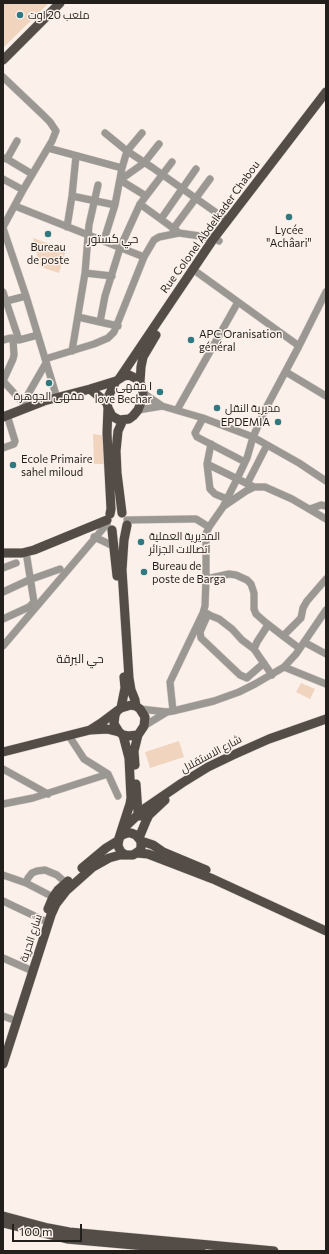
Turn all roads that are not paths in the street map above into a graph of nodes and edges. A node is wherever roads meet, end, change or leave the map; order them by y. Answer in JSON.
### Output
{"nodes":[{"id":1,"x":60,"y":3,"type":"edge"},
{"id":2,"x":3,"y":60,"type":"edge"},
{"id":3,"x":3,"y":77,"type":"edge"},
{"id":4,"x":325,"y":98,"type":"edge"},
{"id":5,"x":313,"y":115,"type":"junction"},
{"id":6,"x":104,"y":132,"type":"dead end"},
{"id":7,"x":142,"y":133,"type":"dead end"},
{"id":8,"x":17,"y":141,"type":"dead end"},
{"id":9,"x":159,"y":144,"type":"dead end"},
{"id":10,"x":48,"y":148,"type":"junction"},
{"id":11,"x":127,"y":152,"type":"junction"},
{"id":12,"x":76,"y":156,"type":"junction"},
{"id":13,"x":5,"y":158,"type":"edge"},
{"id":14,"x":172,"y":162,"type":"dead end"},
{"id":15,"x":144,"y":163,"type":"junction"},
{"id":16,"x":122,"y":168,"type":"junction"},
{"id":17,"x":196,"y":169,"type":"dead end"},
{"id":18,"x":32,"y":174,"type":"junction"},
{"id":19,"x":162,"y":175,"type":"junction"},
{"id":20,"x":3,"y":179,"type":"edge"},
{"id":21,"x":210,"y":179,"type":"dead end"},
{"id":22,"x":120,"y":180,"type":"junction"},
{"id":23,"x":98,"y":185,"type":"dead end"},
{"id":24,"x":182,"y":189,"type":"junction"},
{"id":25,"x":23,"y":190,"type":"junction"},
{"id":26,"x":72,"y":196,"type":"junction"},
{"id":27,"x":146,"y":196,"type":"junction"},
{"id":28,"x":195,"y":199,"type":"junction"},
{"id":29,"x":94,"y":200,"type":"junction"},
{"id":30,"x":140,"y":204,"type":"junction"},
{"id":31,"x":115,"y":205,"type":"junction"},
{"id":32,"x":15,"y":206,"type":"junction"},
{"id":33,"x":161,"y":220,"type":"junction"},
{"id":34,"x":228,"y":220,"type":"junction"},
{"id":35,"x":67,"y":227,"type":"junction"},
{"id":36,"x":3,"y":228,"type":"edge"},
{"id":37,"x":176,"y":231,"type":"junction"},
{"id":38,"x":88,"y":235,"type":"junction"},
{"id":39,"x":104,"y":240,"type":"junction"},
{"id":40,"x":217,"y":240,"type":"junction"},
{"id":41,"x":120,"y":248,"type":"junction"},
{"id":42,"x":144,"y":257,"type":"junction"},
{"id":43,"x":85,"y":273,"type":"junction"},
{"id":44,"x":198,"y":273,"type":"junction"},
{"id":45,"x":112,"y":276,"type":"junction"},
{"id":46,"x":3,"y":292,"type":"edge"},
{"id":47,"x":326,"y":292,"type":"edge"},
{"id":48,"x":26,"y":296,"type":"junction"},
{"id":49,"x":4,"y":302,"type":"edge"},
{"id":50,"x":238,"y":302,"type":"junction"},
{"id":51,"x":78,"y":317,"type":"junction"},
{"id":52,"x":100,"y":322,"type":"junction"},
{"id":53,"x":118,"y":326,"type":"junction"},
{"id":54,"x":38,"y":335,"type":"junction"},
{"id":55,"x":16,"y":339,"type":"junction"},
{"id":56,"x":3,"y":340,"type":"edge"},
{"id":57,"x":299,"y":346,"type":"junction"},
{"id":58,"x":72,"y":351,"type":"junction"},
{"id":59,"x":46,"y":361,"type":"junction"},
{"id":60,"x":286,"y":372,"type":"junction"},
{"id":61,"x":117,"y":380,"type":"junction"},
{"id":62,"x":3,"y":381,"type":"edge"},
{"id":63,"x":140,"y":382,"type":"junction"},
{"id":64,"x":90,"y":389,"type":"junction"},
{"id":65,"x":143,"y":393,"type":"junction"},
{"id":66,"x":326,"y":396,"type":"edge"},
{"id":67,"x":57,"y":398,"type":"junction"},
{"id":68,"x":25,"y":405,"type":"junction"},
{"id":69,"x":107,"y":406,"type":"junction"},
{"id":70,"x":162,"y":406,"type":"junction"},
{"id":71,"x":138,"y":410,"type":"junction"},
{"id":72,"x":177,"y":410,"type":"junction"},
{"id":73,"x":5,"y":416,"type":"edge"},
{"id":74,"x":203,"y":418,"type":"junction"},
{"id":75,"x":123,"y":420,"type":"junction"},
{"id":76,"x":253,"y":437,"type":"junction"},
{"id":77,"x":211,"y":444,"type":"junction"},
{"id":78,"x":268,"y":445,"type":"junction"},
{"id":79,"x":3,"y":448,"type":"edge"},
{"id":80,"x":245,"y":462,"type":"junction"},
{"id":81,"x":207,"y":464,"type":"junction"},
{"id":82,"x":237,"y":479,"type":"junction"},
{"id":83,"x":326,"y":481,"type":"edge"},
{"id":84,"x":247,"y":484,"type":"junction"},
{"id":85,"x":254,"y":487,"type":"junction"},
{"id":86,"x":227,"y":499,"type":"junction"},
{"id":87,"x":326,"y":506,"type":"edge"},
{"id":88,"x":223,"y":507,"type":"junction"},
{"id":89,"x":310,"y":509,"type":"junction"},
{"id":90,"x":125,"y":519,"type":"junction"},
{"id":91,"x":326,"y":519,"type":"edge"},
{"id":92,"x":109,"y":522,"type":"junction"},
{"id":93,"x":209,"y":527,"type":"junction"},
{"id":94,"x":94,"y":537,"type":"junction"},
{"id":95,"x":113,"y":546,"type":"junction"},
{"id":96,"x":3,"y":553,"type":"edge"},
{"id":97,"x":27,"y":558,"type":"dead end"},
{"id":98,"x":16,"y":562,"type":"dead end"},
{"id":99,"x":3,"y":568,"type":"edge"},
{"id":100,"x":60,"y":569,"type":"dead end"},
{"id":101,"x":206,"y":579,"type":"junction"},
{"id":102,"x":326,"y":579,"type":"edge"},
{"id":103,"x":29,"y":580,"type":"junction"},
{"id":104,"x":3,"y":592,"type":"edge"},
{"id":105,"x":326,"y":610,"type":"edge"},
{"id":106,"x":205,"y":613,"type":"junction"},
{"id":107,"x":3,"y":619,"type":"edge"},
{"id":108,"x":268,"y":625,"type":"junction"},
{"id":109,"x":283,"y":636,"type":"junction"},
{"id":110,"x":302,"y":645,"type":"junction"},
{"id":111,"x":3,"y":646,"type":"edge"},
{"id":112,"x":254,"y":649,"type":"junction"},
{"id":113,"x":326,"y":654,"type":"edge"},
{"id":114,"x":264,"y":663,"type":"junction"},
{"id":115,"x":284,"y":667,"type":"junction"},
{"id":116,"x":272,"y":675,"type":"junction"},
{"id":117,"x":326,"y":684,"type":"edge"},
{"id":118,"x":138,"y":708,"type":"junction"},
{"id":119,"x":119,"y":709,"type":"junction"},
{"id":120,"x":170,"y":712,"type":"junction"},
{"id":121,"x":326,"y":719,"type":"edge"},
{"id":122,"x":144,"y":726,"type":"junction"},
{"id":123,"x":326,"y":726,"type":"edge"},
{"id":124,"x":90,"y":730,"type":"junction"},
{"id":125,"x":121,"y":733,"type":"junction"},
{"id":126,"x":138,"y":735,"type":"junction"},
{"id":127,"x":69,"y":736,"type":"junction"},
{"id":128,"x":3,"y":752,"type":"edge"},
{"id":129,"x":3,"y":769,"type":"edge"},
{"id":130,"x":108,"y":774,"type":"junction"},
{"id":131,"x":48,"y":794,"type":"junction"},
{"id":132,"x":137,"y":795,"type":"junction"},
{"id":133,"x":118,"y":796,"type":"dead end"},
{"id":134,"x":159,"y":798,"type":"junction"},
{"id":135,"x":3,"y":804,"type":"edge"},
{"id":136,"x":138,"y":813,"type":"junction"},
{"id":137,"x":144,"y":826,"type":"junction"},
{"id":138,"x":120,"y":837,"type":"junction"},
{"id":139,"x":140,"y":840,"type":"junction"},
{"id":140,"x":137,"y":854,"type":"junction"},
{"id":141,"x":126,"y":855,"type":"junction"},
{"id":142,"x":3,"y":875,"type":"edge"},
{"id":143,"x":26,"y":883,"type":"junction"},
{"id":144,"x":66,"y":883,"type":"junction"},
{"id":145,"x":53,"y":897,"type":"junction"},
{"id":146,"x":3,"y":901,"type":"edge"},
{"id":147,"x":283,"y":911,"type":"junction"},
{"id":148,"x":43,"y":920,"type":"junction"},
{"id":149,"x":326,"y":931,"type":"edge"},
{"id":150,"x":3,"y":958,"type":"edge"},
{"id":151,"x":28,"y":969,"type":"junction"},
{"id":152,"x":7,"y":1017,"type":"edge"},
{"id":153,"x":3,"y":1044,"type":"edge"},
{"id":154,"x":3,"y":1064,"type":"edge"},
{"id":155,"x":3,"y":1216,"type":"edge"},
{"id":156,"x":3,"y":1223,"type":"edge"},
{"id":157,"x":201,"y":1251,"type":"edge"},
{"id":158,"x":274,"y":1251,"type":"edge"}],
"edges":[{"from":1,"to":2,"type":"main road"},
{"from":3,"to":10,"type":"street"},
{"from":4,"to":5,"type":"main road","name":"Rue Colonel Abdelkader Chabou"},
{"from":5,"to":34,"type":"main road","name":"Rue Colonel Abdelkader Chabou"},
{"from":5,"to":40,"type":"main road","name":"Rue Colonel Abdelkader Chabou"},
{"from":6,"to":11,"type":"street"},
{"from":7,"to":11,"type":"street"},
{"from":8,"to":13,"type":"street"},
{"from":9,"to":15,"type":"street"},
{"from":10,"to":12,"type":"street"},
{"from":10,"to":18,"type":"street"},
{"from":11,"to":15,"type":"street"},
{"from":11,"to":16,"type":"street"},
{"from":12,"to":16,"type":"street"},
{"from":12,"to":26,"type":"street"},
{"from":13,"to":18,"type":"street"},
{"from":14,"to":19,"type":"street"},
{"from":15,"to":19,"type":"street"},
{"from":15,"to":22,"type":"street"},
{"from":16,"to":22,"type":"street"},
{"from":17,"to":24,"type":"street"},
{"from":18,"to":25,"type":"street"},
{"from":19,"to":24,"type":"street"},
{"from":19,"to":27,"type":"street"},
{"from":20,"to":25,"type":"street"},
{"from":21,"to":28,"type":"street"},
{"from":22,"to":27,"type":"street"},
{"from":22,"to":31,"type":"street"},
{"from":23,"to":29,"type":"street"},
{"from":24,"to":28,"type":"street"},
{"from":24,"to":33,"type":"street"},
{"from":25,"to":32,"type":"street"},
{"from":26,"to":29,"type":"street"},
{"from":26,"to":35,"type":"street"},
{"from":27,"to":30,"type":"street"},
{"from":28,"to":34,"type":"street"},
{"from":28,"to":37,"type":"street"},
{"from":29,"to":31,"type":"street"},
{"from":29,"to":38,"type":"street"},
{"from":30,"to":33,"type":"street"},
{"from":30,"to":41,"type":"street"},
{"from":31,"to":39,"type":"street"},
{"from":32,"to":35,"type":"street"},
{"from":32,"to":36,"type":"street"},
{"from":33,"to":37,"type":"street"},
{"from":34,"to":40,"type":"main road","name":"Rue Colonel Abdelkader Chabou"},
{"from":35,"to":38,"type":"street"},
{"from":36,"to":48,"type":"street"},
{"from":37,"to":40,"type":"street"},
{"from":37,"to":42,"type":"street"},
{"from":38,"to":39,"type":"street"},
{"from":38,"to":43,"type":"street"},
{"from":39,"to":41,"type":"street"},
{"from":40,"to":44,"type":"main road","name":"Rue Colonel Abdelkader Chabou"},
{"from":40,"to":61,"type":"main road","name":"Rue Colonel Abdelkader Chabou"},
{"from":41,"to":42,"type":"street"},
{"from":41,"to":45,"type":"street"},
{"from":42,"to":53,"type":"street"},
{"from":43,"to":45,"type":"street"},
{"from":43,"to":51,"type":"street"},
{"from":44,"to":50,"type":"street"},
{"from":44,"to":63,"type":"main road","name":"Rue Colonel Abdelkader Chabou"},
{"from":45,"to":52,"type":"street"},
{"from":46,"to":49,"type":"street"},
{"from":47,"to":57,"type":"street"},
{"from":48,"to":49,"type":"street"},
{"from":48,"to":54,"type":"street"},
{"from":49,"to":55,"type":"street"},
{"from":50,"to":57,"type":"street"},
{"from":50,"to":72,"type":"street"},
{"from":51,"to":52,"type":"street"},
{"from":51,"to":58,"type":"street"},
{"from":52,"to":53,"type":"street"},
{"from":53,"to":58,"type":"street"},
{"from":54,"to":55,"type":"street"},
{"from":54,"to":59,"type":"street"},
{"from":55,"to":56,"type":"street"},
{"from":55,"to":62,"type":"street"},
{"from":57,"to":60,"type":"street"},
{"from":58,"to":59,"type":"street"},
{"from":59,"to":67,"type":"street"},
{"from":59,"to":68,"type":"street"},
{"from":60,"to":66,"type":"street"},
{"from":60,"to":76,"type":"street"},
{"from":61,"to":63,"type":"main road"},
{"from":61,"to":64,"type":"main road"},
{"from":61,"to":69,"type":"main road"},
{"from":62,"to":68,"type":"street"},
{"from":63,"to":65,"type":"main road"},
{"from":64,"to":67,"type":"main road"},
{"from":64,"to":69,"type":"main road"},
{"from":65,"to":70,"type":"street"},
{"from":65,"to":71,"type":"main road"},
{"from":67,"to":68,"type":"main road"},
{"from":68,"to":73,"type":"main road"},
{"from":69,"to":75,"type":"main road"},
{"from":69,"to":92,"type":"main road"},
{"from":70,"to":71,"type":"street"},
{"from":70,"to":72,"type":"street"},
{"from":71,"to":75,"type":"main road"},
{"from":72,"to":74,"type":"street"},
{"from":73,"to":79,"type":"street"},
{"from":74,"to":76,"type":"street"},
{"from":74,"to":77,"type":"street"},
{"from":75,"to":90,"type":"main road"},
{"from":76,"to":78,"type":"street"},
{"from":76,"to":80,"type":"street"},
{"from":77,"to":80,"type":"street"},
{"from":77,"to":81,"type":"street"},
{"from":78,"to":83,"type":"street"},
{"from":78,"to":84,"type":"street"},
{"from":80,"to":82,"type":"street"},
{"from":81,"to":82,"type":"street"},
{"from":81,"to":86,"type":"street"},
{"from":82,"to":84,"type":"street"},
{"from":82,"to":86,"type":"street"},
{"from":84,"to":85,"type":"street"},
{"from":85,"to":88,"type":"street"},
{"from":85,"to":89,"type":"street"},
{"from":86,"to":88,"type":"street"},
{"from":87,"to":89,"type":"street"},
{"from":88,"to":93,"type":"street"},
{"from":89,"to":91,"type":"street"},
{"from":90,"to":92,"type":"main road"},
{"from":90,"to":92,"type":"main road"},
{"from":90,"to":93,"type":"street"},
{"from":90,"to":118,"type":"main road"},
{"from":92,"to":94,"type":"street"},
{"from":92,"to":95,"type":"main road"},
{"from":92,"to":96,"type":"main road"},
{"from":93,"to":101,"type":"street"},
{"from":94,"to":95,"type":"street"},
{"from":94,"to":111,"type":"street"},
{"from":95,"to":119,"type":"main road"},
{"from":97,"to":103,"type":"street"},
{"from":98,"to":99,"type":"street"},
{"from":100,"to":103,"type":"street"},
{"from":101,"to":106,"type":"street"},
{"from":101,"to":108,"type":"street"},
{"from":102,"to":109,"type":"street"},
{"from":103,"to":104,"type":"street"},
{"from":103,"to":107,"type":"street"},
{"from":105,"to":110,"type":"street"},
{"from":106,"to":112,"type":"street"},
{"from":106,"to":114,"type":"street"},
{"from":106,"to":120,"type":"street"},
{"from":108,"to":109,"type":"street"},
{"from":108,"to":112,"type":"street"},
{"from":109,"to":110,"type":"street"},
{"from":110,"to":113,"type":"street"},
{"from":110,"to":115,"type":"street"},
{"from":112,"to":114,"type":"street"},
{"from":114,"to":116,"type":"street"},
{"from":115,"to":116,"type":"street"},
{"from":115,"to":117,"type":"street"},
{"from":116,"to":120,"type":"street"},
{"from":118,"to":119,"type":"main road"},
{"from":118,"to":120,"type":"street"},
{"from":118,"to":122,"type":"main road"},
{"from":119,"to":124,"type":"main road"},
{"from":119,"to":125,"type":"main road"},
{"from":120,"to":122,"type":"street"},
{"from":121,"to":134,"type":"main road","name":"شارع الاستقلال"},
{"from":122,"to":126,"type":"main road"},
{"from":123,"to":137,"type":"main road","name":"شارع الاستقلال"},
{"from":124,"to":125,"type":"main road"},
{"from":124,"to":127,"type":"main road"},
{"from":125,"to":126,"type":"main road"},
{"from":125,"to":138,"type":"main road"},
{"from":126,"to":132,"type":"main road"},
{"from":127,"to":128,"type":"main road"},
{"from":127,"to":130,"type":"street"},
{"from":129,"to":131,"type":"street"},
{"from":130,"to":131,"type":"street"},
{"from":130,"to":133,"type":"street"},
{"from":131,"to":135,"type":"street"},
{"from":132,"to":134,"type":"main road"},
{"from":132,"to":136,"type":"main road"},
{"from":134,"to":136,"type":"main road","name":"شارع الاستقلال"},
{"from":136,"to":137,"type":"main road"},
{"from":136,"to":138,"type":"main road","name":"شارع الاستقلال"},
{"from":137,"to":139,"type":"main road","name":"شارع الاستقلال"},
{"from":138,"to":139,"type":"main road"},
{"from":138,"to":141,"type":"main road"},
{"from":138,"to":144,"type":"main road","name":"شارع الحرية"},
{"from":139,"to":140,"type":"main road"},
{"from":139,"to":147,"type":"main road"},
{"from":140,"to":141,"type":"main road"},
{"from":140,"to":147,"type":"main road"},
{"from":141,"to":154,"type":"main road","name":"شارع الحرية"},
{"from":142,"to":143,"type":"street"},
{"from":143,"to":144,"type":"street"},
{"from":143,"to":145,"type":"street"},
{"from":144,"to":145,"type":"main road","name":"شارع الحرية"},
{"from":145,"to":148,"type":"main road","name":"شارع الحرية"},
{"from":146,"to":148,"type":"street"},
{"from":147,"to":149,"type":"main road"},
{"from":148,"to":151,"type":"main road","name":"شارع الحرية"},
{"from":150,"to":151,"type":"street"},
{"from":151,"to":152,"type":"main road","name":"شارع الحرية"},
{"from":152,"to":153,"type":"main road","name":"شارع الحرية"},
{"from":155,"to":158,"type":"main road"},
{"from":156,"to":157,"type":"main road"}]}
